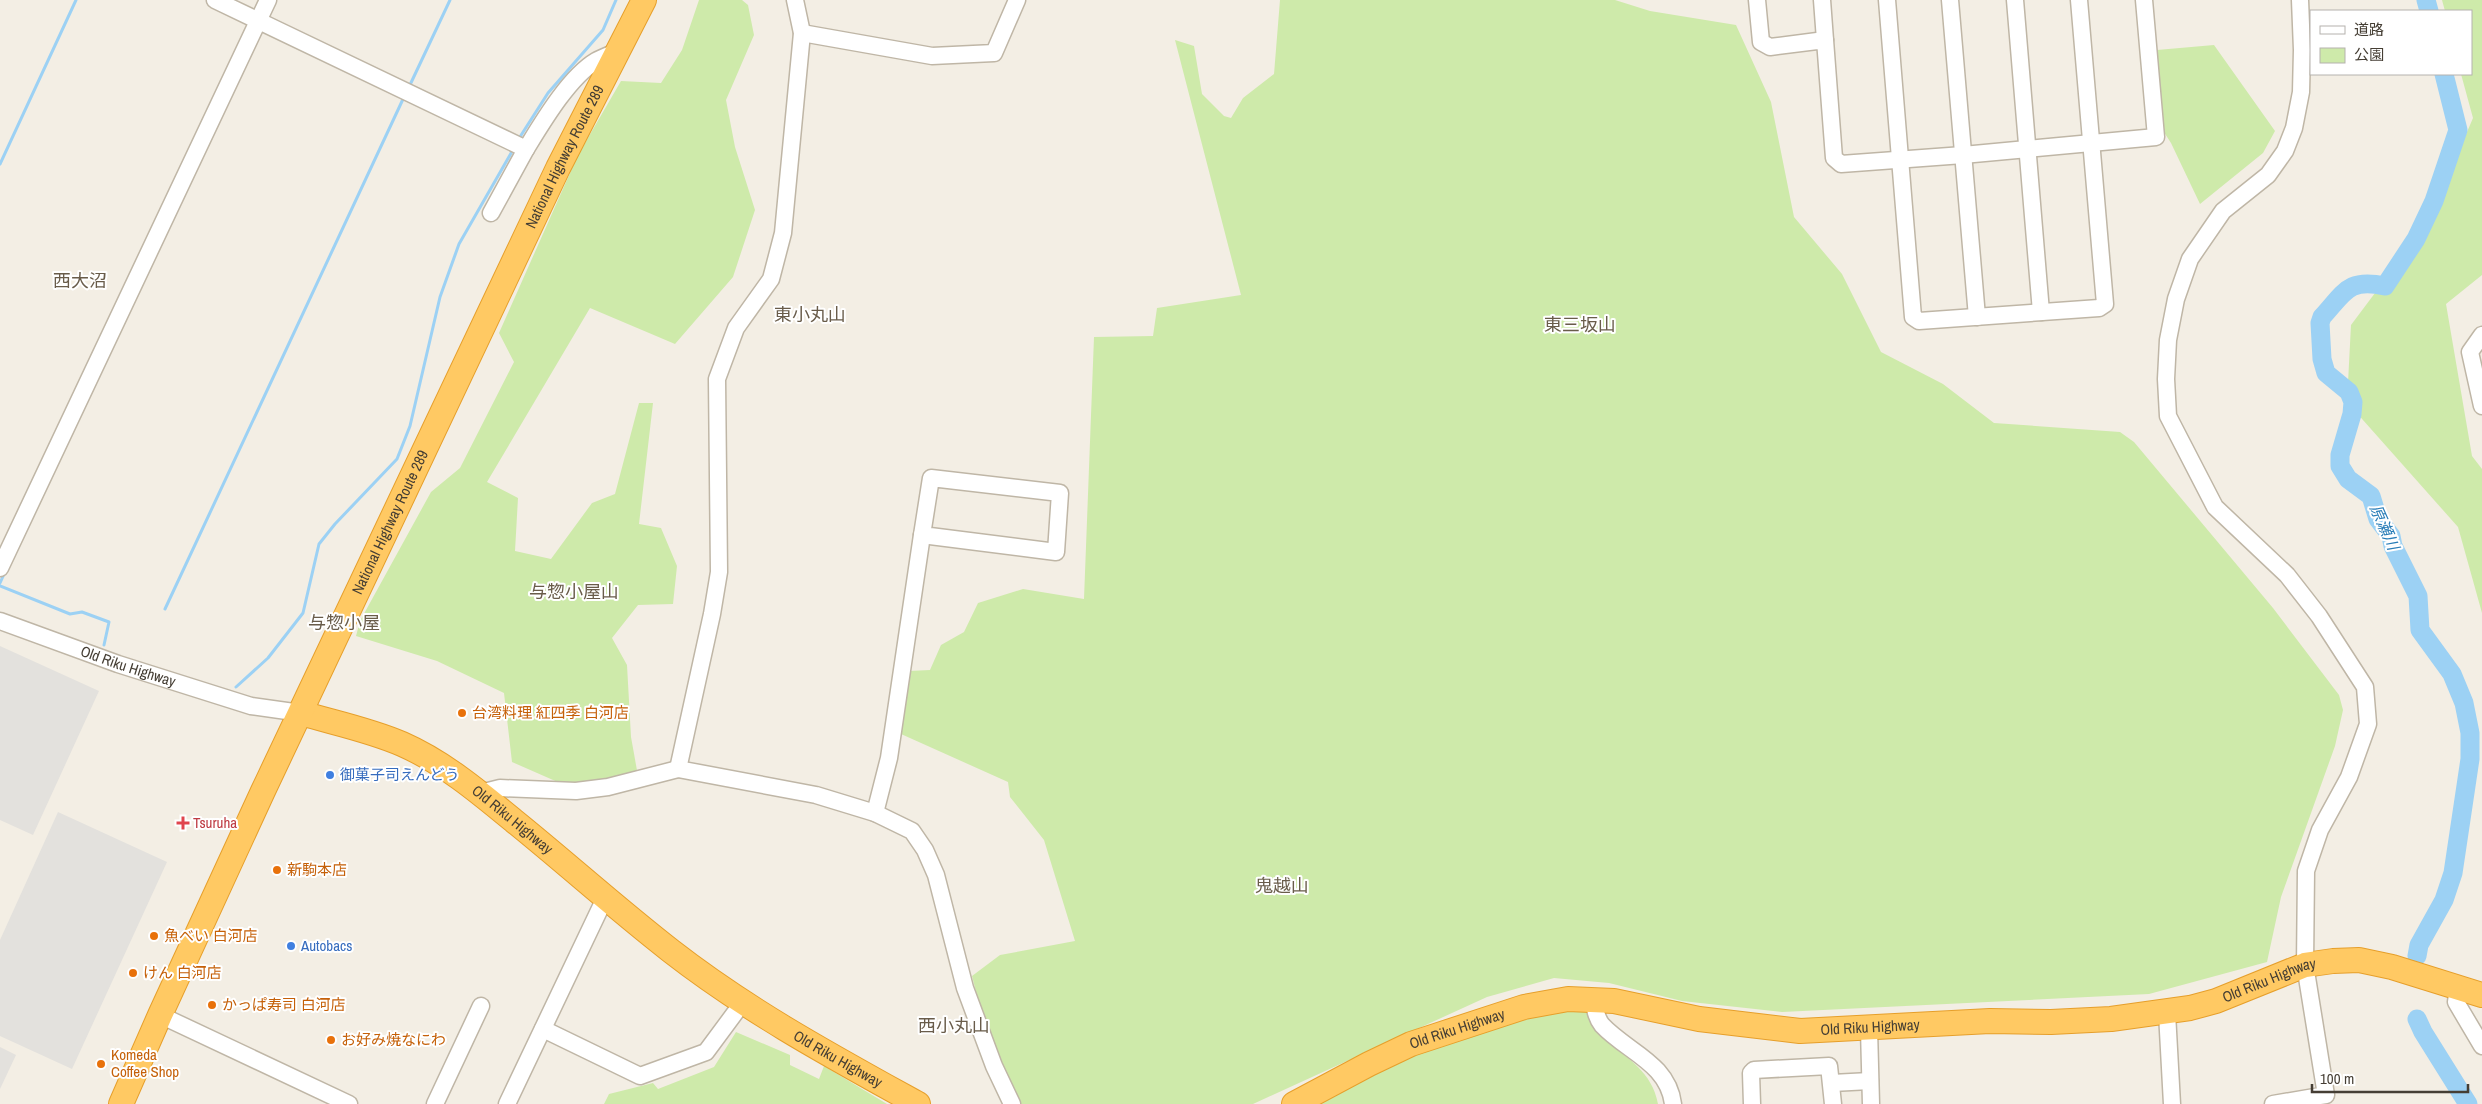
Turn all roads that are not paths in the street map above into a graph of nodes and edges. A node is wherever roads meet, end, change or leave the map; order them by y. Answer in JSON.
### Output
{"nodes":[{"id":1,"x":215,"y":0,"type":"edge"},
{"id":2,"x":268,"y":0,"type":"edge"},
{"id":3,"x":644,"y":0,"type":"edge"},
{"id":4,"x":795,"y":0,"type":"edge"},
{"id":5,"x":1016,"y":0,"type":"edge"},
{"id":6,"x":1756,"y":0,"type":"edge"},
{"id":7,"x":1822,"y":0,"type":"edge"},
{"id":8,"x":1887,"y":0,"type":"edge"},
{"id":9,"x":1950,"y":0,"type":"edge"},
{"id":10,"x":2015,"y":0,"type":"edge"},
{"id":11,"x":2079,"y":0,"type":"edge"},
{"id":12,"x":2144,"y":0,"type":"edge"},
{"id":13,"x":2300,"y":0,"type":"edge"},
{"id":14,"x":258,"y":21,"type":"junction"},
{"id":15,"x":802,"y":33,"type":"junction"},
{"id":16,"x":1825,"y":40,"type":"junction"},
{"id":17,"x":620,"y":50,"type":"junction"},
{"id":18,"x":2092,"y":143,"type":"junction"},
{"id":19,"x":526,"y":149,"type":"junction"},
{"id":20,"x":2026,"y":149,"type":"junction"},
{"id":21,"x":1962,"y":155,"type":"junction"},
{"id":22,"x":1899,"y":159,"type":"junction"},
{"id":23,"x":491,"y":213,"type":"dead end"},
{"id":24,"x":2041,"y":312,"type":"junction"},
{"id":25,"x":1977,"y":317,"type":"junction"},
{"id":26,"x":2482,"y":335,"type":"edge"},
{"id":27,"x":2482,"y":406,"type":"edge"},
{"id":28,"x":922,"y":535,"type":"junction"},
{"id":29,"x":0,"y":568,"type":"edge"},
{"id":30,"x":0,"y":621,"type":"edge"},
{"id":31,"x":301,"y":713,"type":"junction"},
{"id":32,"x":678,"y":769,"type":"junction"},
{"id":33,"x":480,"y":793,"type":"junction"},
{"id":34,"x":875,"y":814,"type":"junction"},
{"id":35,"x":606,"y":896,"type":"junction"},
{"id":36,"x":2305,"y":965,"type":"junction"},
{"id":37,"x":2458,"y":987,"type":"junction"},
{"id":38,"x":2482,"y":995,"type":"edge"},
{"id":39,"x":1593,"y":999,"type":"junction"},
{"id":40,"x":743,"y":1002,"type":"junction"},
{"id":41,"x":481,"y":1006,"type":"dead end"},
{"id":42,"x":2167,"y":1013,"type":"junction"},
{"id":43,"x":160,"y":1015,"type":"junction"},
{"id":44,"x":543,"y":1029,"type":"junction"},
{"id":45,"x":1869,"y":1029,"type":"junction"},
{"id":46,"x":2482,"y":1046,"type":"edge"},
{"id":47,"x":1870,"y":1081,"type":"junction"},
{"id":48,"x":1832,"y":1083,"type":"junction"},
{"id":49,"x":122,"y":1104,"type":"edge"},
{"id":50,"x":350,"y":1104,"type":"edge"},
{"id":51,"x":435,"y":1104,"type":"edge"},
{"id":52,"x":507,"y":1104,"type":"edge"},
{"id":53,"x":918,"y":1104,"type":"edge"},
{"id":54,"x":1012,"y":1104,"type":"edge"},
{"id":55,"x":1294,"y":1104,"type":"edge"},
{"id":56,"x":1673,"y":1104,"type":"edge"},
{"id":57,"x":1752,"y":1104,"type":"edge"},
{"id":58,"x":1833,"y":1104,"type":"edge"},
{"id":59,"x":1871,"y":1104,"type":"edge"},
{"id":60,"x":2172,"y":1104,"type":"edge"},
{"id":61,"x":2273,"y":1104,"type":"edge"}],
"edges":[{"from":1,"to":14,"type":"street"},
{"from":2,"to":14,"type":"street"},
{"from":3,"to":17,"type":"highway","name":"National Highway Route 289"},
{"from":4,"to":15,"type":"street"},
{"from":5,"to":15,"type":"street"},
{"from":6,"to":16,"type":"street"},
{"from":7,"to":16,"type":"street"},
{"from":8,"to":22,"type":"street"},
{"from":9,"to":21,"type":"street"},
{"from":10,"to":20,"type":"street"},
{"from":11,"to":18,"type":"street"},
{"from":12,"to":18,"type":"street"},
{"from":13,"to":36,"type":"street"},
{"from":14,"to":19,"type":"street"},
{"from":14,"to":29,"type":"street"},
{"from":15,"to":32,"type":"street"},
{"from":16,"to":22,"type":"street"},
{"from":17,"to":19,"type":"street"},
{"from":17,"to":31,"type":"highway","name":"National Highway Route 289"},
{"from":18,"to":20,"type":"street"},
{"from":18,"to":24,"type":"street"},
{"from":19,"to":23,"type":"street"},
{"from":20,"to":21,"type":"street"},
{"from":20,"to":24,"type":"street"},
{"from":21,"to":22,"type":"street"},
{"from":21,"to":25,"type":"street"},
{"from":22,"to":25,"type":"street"},
{"from":24,"to":25,"type":"street"},
{"from":26,"to":27,"type":"street"},
{"from":28,"to":28,"type":"street"},
{"from":28,"to":34,"type":"street"},
{"from":30,"to":31,"type":"street","name":"Old Riku Highway"},
{"from":31,"to":33,"type":"highway","name":"Old Riku Highway"},
{"from":31,"to":43,"type":"highway","name":"National Highway Route 289"},
{"from":32,"to":33,"type":"street"},
{"from":32,"to":34,"type":"street"},
{"from":33,"to":35,"type":"highway","name":"Old Riku Highway"},
{"from":34,"to":54,"type":"street"},
{"from":35,"to":40,"type":"highway","name":"Old Riku Highway"},
{"from":35,"to":44,"type":"street"},
{"from":36,"to":37,"type":"highway","name":"Old Riku Highway"},
{"from":36,"to":42,"type":"highway","name":"Old Riku Highway"},
{"from":36,"to":61,"type":"street"},
{"from":37,"to":38,"type":"highway","name":"Old Riku Highway"},
{"from":37,"to":46,"type":"street"},
{"from":39,"to":45,"type":"highway","name":"Old Riku Highway"},
{"from":39,"to":55,"type":"highway","name":"Old Riku Highway"},
{"from":39,"to":56,"type":"street"},
{"from":40,"to":44,"type":"street"},
{"from":40,"to":53,"type":"highway","name":"Old Riku Highway"},
{"from":41,"to":51,"type":"street"},
{"from":42,"to":45,"type":"highway","name":"Old Riku Highway"},
{"from":42,"to":60,"type":"street"},
{"from":43,"to":49,"type":"highway","name":"National Highway Route 289"},
{"from":43,"to":50,"type":"street"},
{"from":44,"to":52,"type":"street"},
{"from":45,"to":47,"type":"street"},
{"from":47,"to":48,"type":"street"},
{"from":47,"to":59,"type":"street"},
{"from":48,"to":57,"type":"street"},
{"from":48,"to":58,"type":"street"}]}
